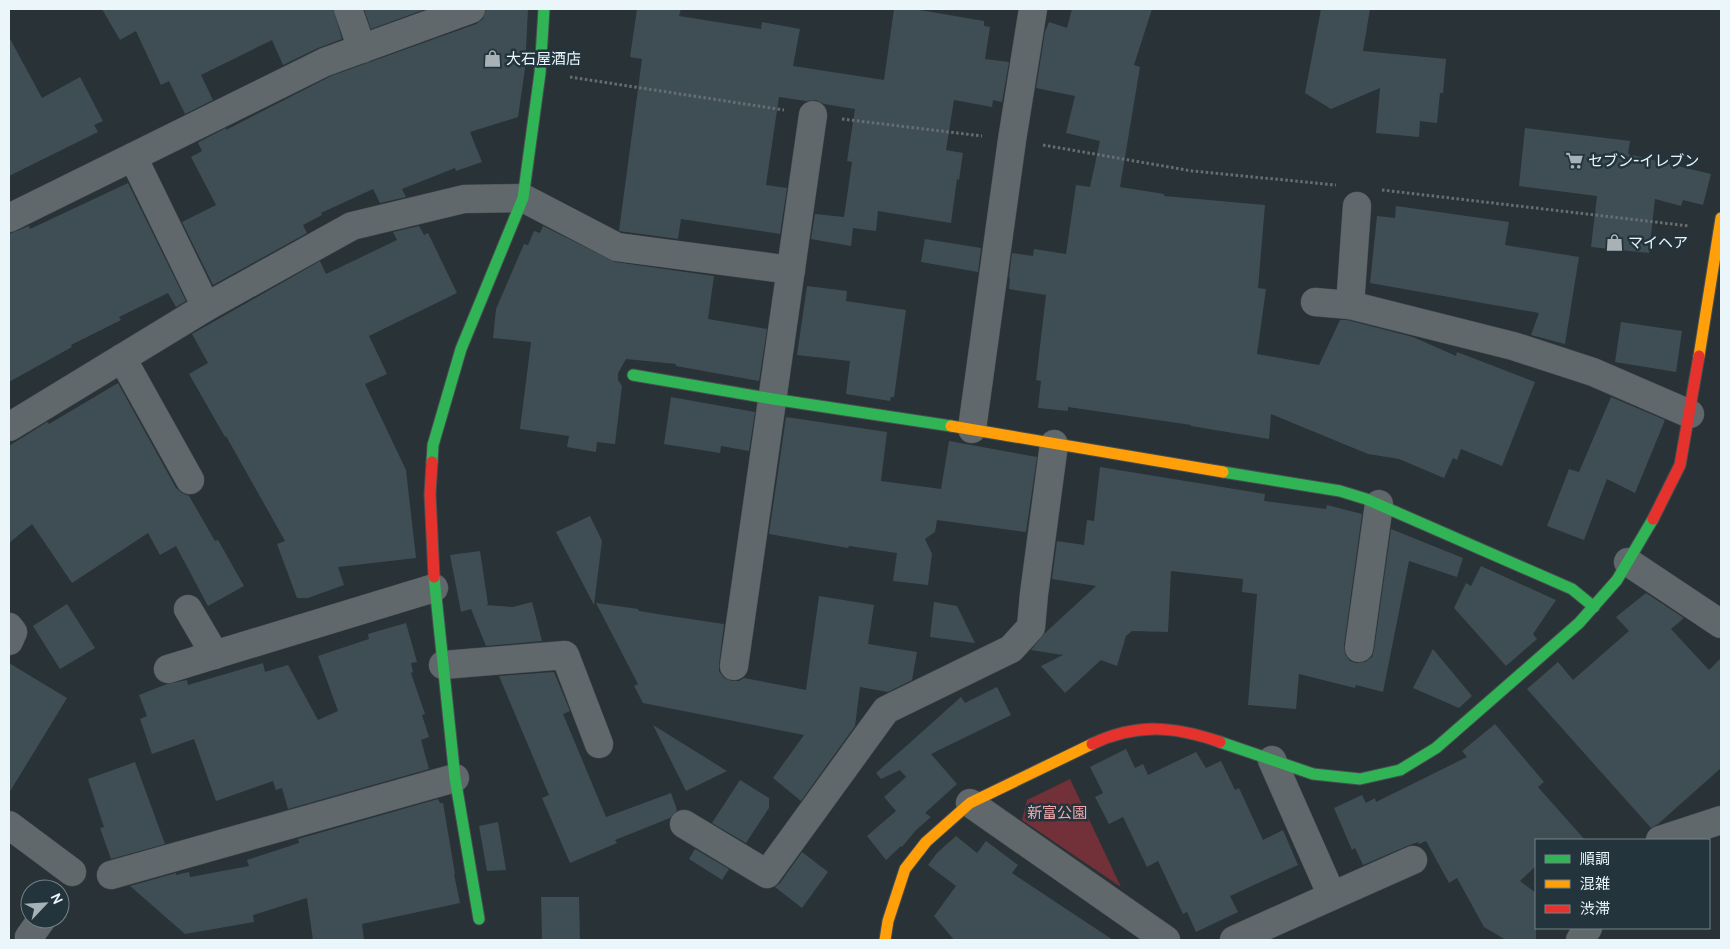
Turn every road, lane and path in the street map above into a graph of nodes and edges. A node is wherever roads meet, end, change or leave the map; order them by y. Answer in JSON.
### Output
{"nodes":[{"id":1,"x":348,"y":9,"type":"edge"},
{"id":2,"x":471,"y":9,"type":"edge"},
{"id":3,"x":544,"y":9,"type":"edge"},
{"id":4,"x":1033,"y":9,"type":"edge"},
{"id":5,"x":362,"y":48,"type":"junction"},
{"id":6,"x":540,"y":73,"type":"junction"},
{"id":7,"x":814,"y":115,"type":"junction"},
{"id":8,"x":1012,"y":140,"type":"junction"},
{"id":9,"x":133,"y":157,"type":"junction"},
{"id":10,"x":1339,"y":185,"type":"dead end"},
{"id":11,"x":523,"y":198,"type":"junction"},
{"id":12,"x":1368,"y":198,"type":"joint"},
{"id":13,"x":9,"y":218,"type":"edge"},
{"id":14,"x":1721,"y":218,"type":"edge"},
{"id":15,"x":1719,"y":230,"type":"junction"},
{"id":16,"x":791,"y":270,"type":"junction"},
{"id":17,"x":1315,"y":302,"type":"dead end"},
{"id":18,"x":1350,"y":305,"type":"junction"},
{"id":19,"x":206,"y":307,"type":"junction"},
{"id":20,"x":122,"y":358,"type":"junction"},
{"id":21,"x":633,"y":375,"type":"dead end"},
{"id":22,"x":773,"y":399,"type":"junction"},
{"id":23,"x":1690,"y":414,"type":"junction"},
{"id":24,"x":9,"y":428,"type":"edge"},
{"id":25,"x":972,"y":429,"type":"junction"},
{"id":26,"x":1054,"y":444,"type":"junction"},
{"id":27,"x":190,"y":480,"type":"dead end"},
{"id":28,"x":1379,"y":504,"type":"junction"},
{"id":29,"x":1628,"y":562,"type":"junction"},
{"id":30,"x":434,"y":588,"type":"junction"},
{"id":31,"x":1594,"y":607,"type":"junction"},
{"id":32,"x":188,"y":609,"type":"dead end"},
{"id":33,"x":1721,"y":624,"type":"edge"},
{"id":34,"x":9,"y":627,"type":"edge"},
{"id":35,"x":9,"y":641,"type":"edge"},
{"id":36,"x":1359,"y":648,"type":"dead end"},
{"id":37,"x":215,"y":655,"type":"junction"},
{"id":38,"x":443,"y":665,"type":"junction"},
{"id":39,"x":734,"y":666,"type":"dead end"},
{"id":40,"x":168,"y":669,"type":"dead end"},
{"id":41,"x":598,"y":744,"type":"dead end"},
{"id":42,"x":1272,"y":760,"type":"junction"},
{"id":43,"x":455,"y":778,"type":"junction"},
{"id":44,"x":970,"y":803,"type":"junction"},
{"id":45,"x":1721,"y":820,"type":"edge"},
{"id":46,"x":684,"y":824,"type":"dead end"},
{"id":47,"x":9,"y":825,"type":"edge"},
{"id":48,"x":1663,"y":839,"type":"edge"},
{"id":49,"x":1413,"y":860,"type":"dead end"},
{"id":50,"x":72,"y":872,"type":"dead end"},
{"id":51,"x":111,"y":875,"type":"dead end"},
{"id":52,"x":1332,"y":896,"type":"junction"},
{"id":53,"x":479,"y":920,"type":"dead end"},
{"id":54,"x":35,"y":929,"type":"edge"},
{"id":55,"x":1587,"y":929,"type":"edge"},
{"id":56,"x":30,"y":940,"type":"edge"},
{"id":57,"x":885,"y":940,"type":"edge"},
{"id":58,"x":1166,"y":940,"type":"edge"},
{"id":59,"x":1234,"y":940,"type":"edge"},
{"id":60,"x":1580,"y":940,"type":"edge"}],
"edges":[{"from":1,"to":5,"type":"street"},
{"from":2,"to":5,"type":"street"},
{"from":3,"to":6,"type":"street"},
{"from":4,"to":8,"type":"street"},
{"from":5,"to":9,"type":"street"},
{"from":6,"to":7,"type":"path"},
{"from":6,"to":11,"type":"street"},
{"from":7,"to":8,"type":"path"},
{"from":7,"to":16,"type":"street"},
{"from":8,"to":10,"type":"path"},
{"from":8,"to":25,"type":"street"},
{"from":9,"to":13,"type":"street"},
{"from":9,"to":19,"type":"street"},
{"from":11,"to":16,"type":"street"},
{"from":11,"to":19,"type":"street"},
{"from":11,"to":30,"type":"street"},
{"from":12,"to":15,"type":"path"},
{"from":12,"to":18,"type":"street"},
{"from":14,"to":15,"type":"street"},
{"from":15,"to":23,"type":"street"},
{"from":16,"to":22,"type":"street"},
{"from":17,"to":18,"type":"street"},
{"from":18,"to":23,"type":"street"},
{"from":19,"to":20,"type":"street"},
{"from":20,"to":24,"type":"street"},
{"from":20,"to":27,"type":"street"},
{"from":21,"to":22,"type":"street"},
{"from":22,"to":25,"type":"street"},
{"from":22,"to":39,"type":"street"},
{"from":23,"to":29,"type":"street"},
{"from":25,"to":26,"type":"street"},
{"from":26,"to":28,"type":"street"},
{"from":26,"to":46,"type":"street"},
{"from":28,"to":31,"type":"street"},
{"from":28,"to":36,"type":"street"},
{"from":29,"to":31,"type":"street"},
{"from":29,"to":33,"type":"street"},
{"from":30,"to":37,"type":"street"},
{"from":30,"to":38,"type":"street"},
{"from":31,"to":42,"type":"street"},
{"from":32,"to":37,"type":"street"},
{"from":34,"to":35,"type":"street"},
{"from":37,"to":40,"type":"street"},
{"from":38,"to":41,"type":"street"},
{"from":38,"to":43,"type":"street"},
{"from":42,"to":44,"type":"street"},
{"from":42,"to":52,"type":"street"},
{"from":43,"to":51,"type":"street"},
{"from":43,"to":53,"type":"street"},
{"from":44,"to":57,"type":"street"},
{"from":44,"to":58,"type":"street"},
{"from":45,"to":48,"type":"street"},
{"from":47,"to":50,"type":"street"},
{"from":49,"to":52,"type":"street"},
{"from":52,"to":59,"type":"street"},
{"from":54,"to":56,"type":"street"},
{"from":55,"to":60,"type":"street"}]}
